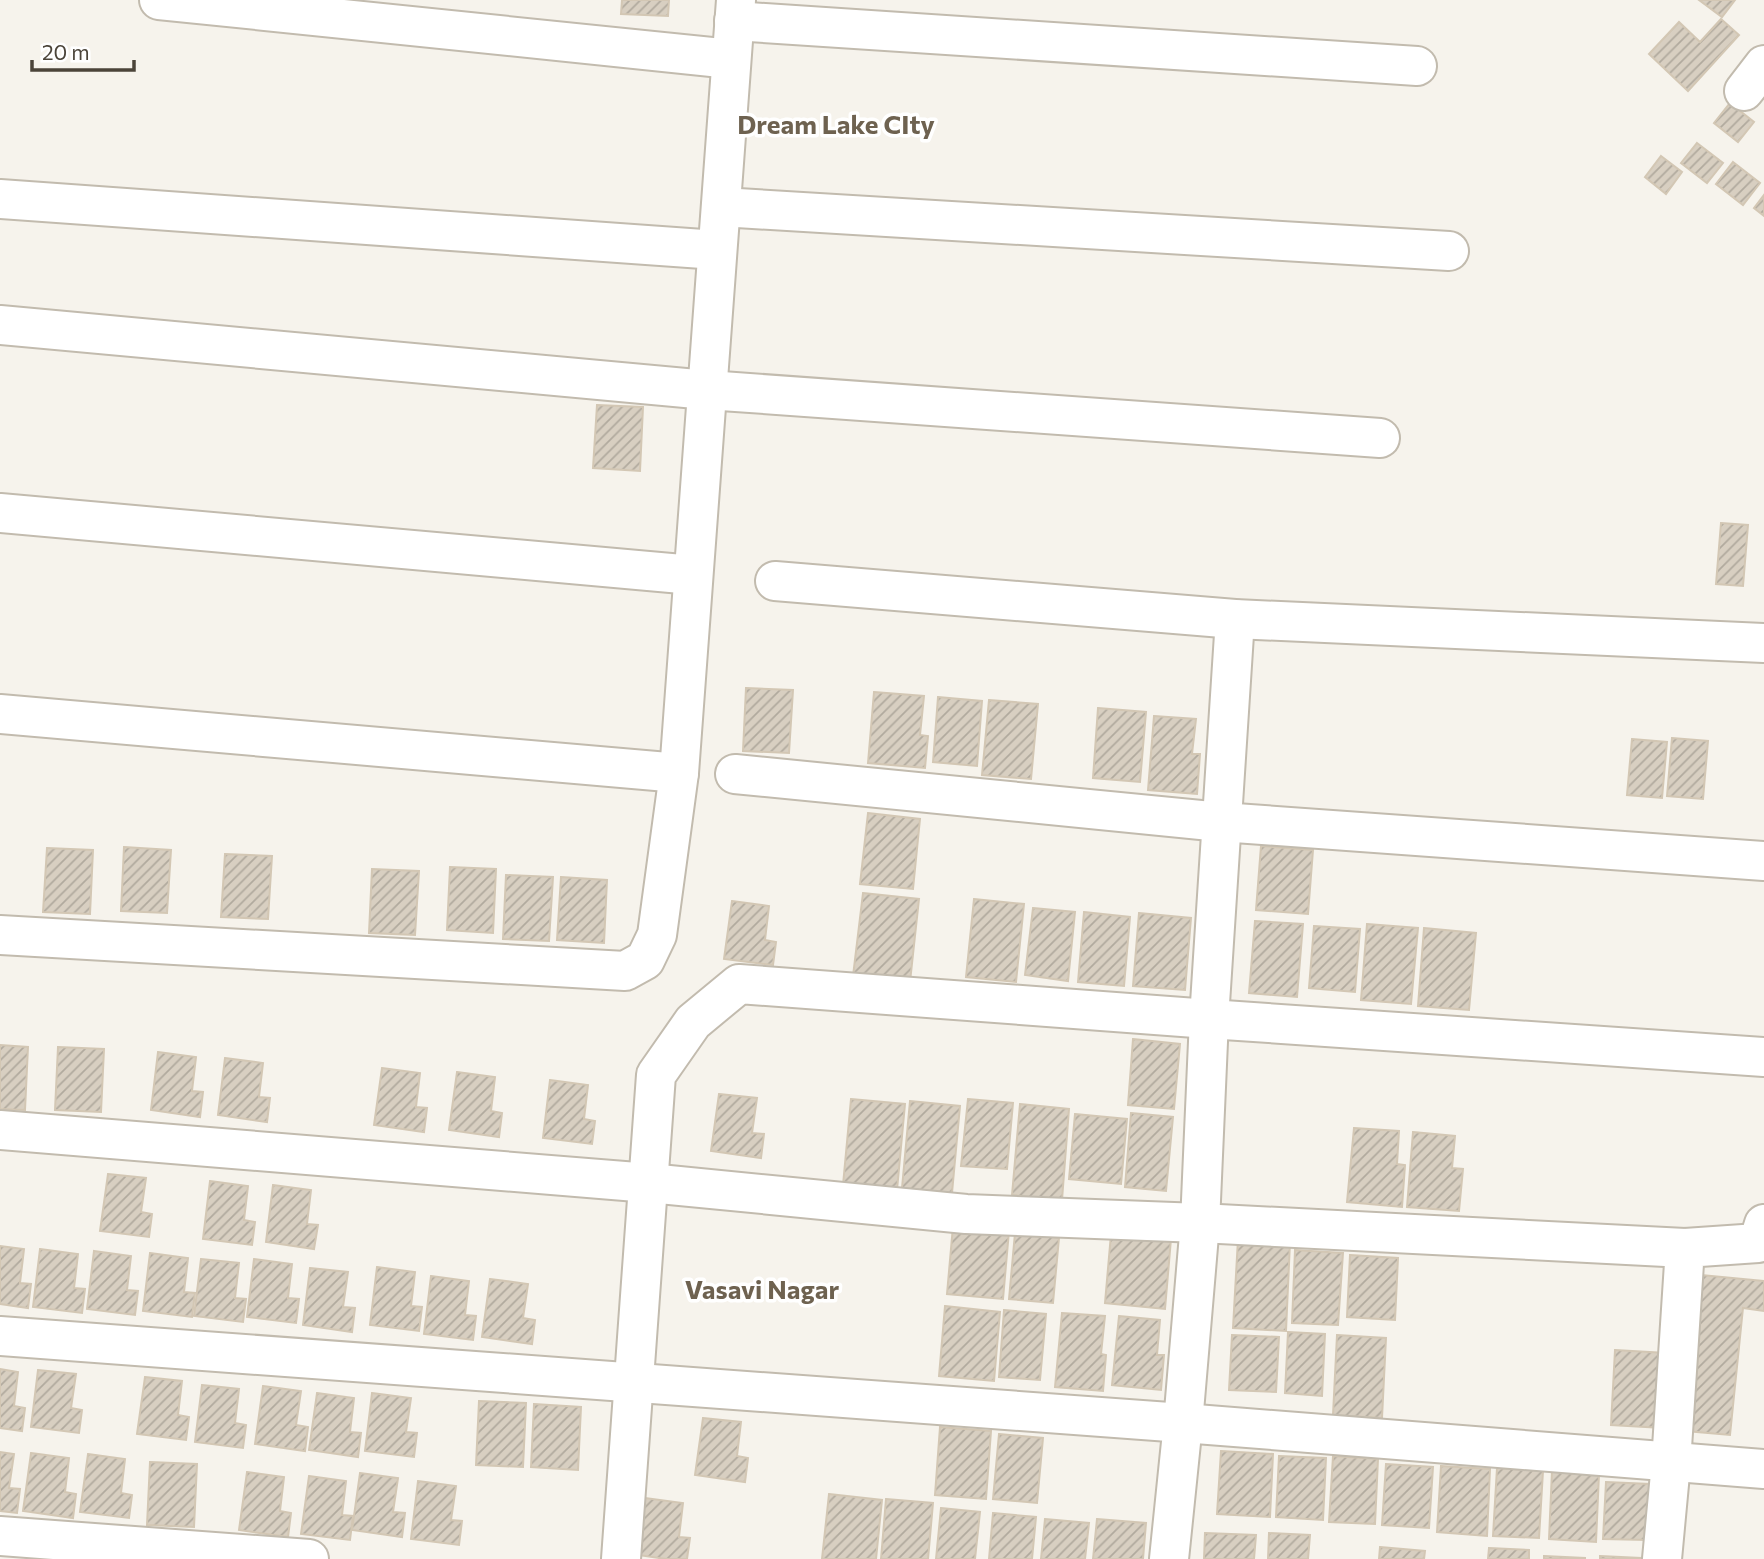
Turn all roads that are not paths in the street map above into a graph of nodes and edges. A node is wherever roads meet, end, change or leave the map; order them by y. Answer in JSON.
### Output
{"nodes":[{"id":1,"x":159,"y":0,"type":"edge"},
{"id":2,"x":735,"y":10,"type":"edge"},
{"id":3,"x":731,"y":59,"type":"junction"},
{"id":4,"x":1417,"y":66,"type":"dead end"},
{"id":5,"x":0,"y":199,"type":"edge"},
{"id":6,"x":721,"y":207,"type":"junction"},
{"id":7,"x":717,"y":250,"type":"junction"},
{"id":8,"x":1449,"y":251,"type":"dead end"},
{"id":9,"x":0,"y":325,"type":"edge"},
{"id":10,"x":707,"y":390,"type":"junction"},
{"id":11,"x":1380,"y":438,"type":"dead end"},
{"id":12,"x":0,"y":513,"type":"edge"},
{"id":13,"x":694,"y":575,"type":"junction"},
{"id":14,"x":775,"y":581,"type":"dead end"},
{"id":15,"x":1235,"y":619,"type":"junction"},
{"id":16,"x":1764,"y":643,"type":"edge"},
{"id":17,"x":0,"y":714,"type":"edge"},
{"id":18,"x":679,"y":773,"type":"junction"},
{"id":19,"x":735,"y":774,"type":"dead end"},
{"id":20,"x":1221,"y":822,"type":"junction"},
{"id":21,"x":1764,"y":861,"type":"edge"},
{"id":22,"x":0,"y":935,"type":"edge"},
{"id":23,"x":1209,"y":1019,"type":"junction"},
{"id":24,"x":1764,"y":1057,"type":"edge"},
{"id":25,"x":0,"y":1130,"type":"edge"},
{"id":26,"x":649,"y":1183,"type":"junction"},
{"id":27,"x":1200,"y":1223,"type":"junction"},
{"id":28,"x":1762,"y":1237,"type":"edge"},
{"id":29,"x":1685,"y":1248,"type":"junction"},
{"id":30,"x":0,"y":1336,"type":"edge"},
{"id":31,"x":634,"y":1383,"type":"junction"},
{"id":32,"x":1183,"y":1423,"type":"junction"},
{"id":33,"x":1671,"y":1463,"type":"junction"},
{"id":34,"x":1764,"y":1469,"type":"edge"},
{"id":35,"x":0,"y":1536,"type":"edge"},
{"id":36,"x":309,"y":1559,"type":"edge"},
{"id":37,"x":621,"y":1559,"type":"edge"},
{"id":38,"x":1170,"y":1559,"type":"edge"},
{"id":39,"x":1662,"y":1559,"type":"edge"}],
"edges":[{"from":1,"to":3,"type":"street"},
{"from":2,"to":3,"type":"street"},
{"from":2,"to":4,"type":"street"},
{"from":3,"to":6,"type":"street"},
{"from":5,"to":7,"type":"street"},
{"from":6,"to":7,"type":"street"},
{"from":6,"to":8,"type":"street"},
{"from":7,"to":10,"type":"street"},
{"from":9,"to":10,"type":"street"},
{"from":10,"to":11,"type":"street"},
{"from":10,"to":13,"type":"street"},
{"from":12,"to":13,"type":"street"},
{"from":13,"to":18,"type":"street"},
{"from":14,"to":15,"type":"street"},
{"from":15,"to":16,"type":"street"},
{"from":15,"to":20,"type":"street"},
{"from":17,"to":18,"type":"street"},
{"from":18,"to":22,"type":"street"},
{"from":19,"to":20,"type":"street"},
{"from":20,"to":21,"type":"street"},
{"from":20,"to":23,"type":"street"},
{"from":23,"to":24,"type":"street"},
{"from":23,"to":26,"type":"street"},
{"from":23,"to":27,"type":"street"},
{"from":25,"to":26,"type":"street"},
{"from":26,"to":27,"type":"street"},
{"from":26,"to":31,"type":"street"},
{"from":27,"to":29,"type":"street"},
{"from":27,"to":32,"type":"street"},
{"from":28,"to":29,"type":"street"},
{"from":29,"to":33,"type":"street"},
{"from":30,"to":31,"type":"street"},
{"from":31,"to":32,"type":"street"},
{"from":31,"to":37,"type":"street"},
{"from":32,"to":33,"type":"street"},
{"from":32,"to":38,"type":"street"},
{"from":33,"to":34,"type":"street"},
{"from":33,"to":39,"type":"street"},
{"from":35,"to":36,"type":"street"}]}
